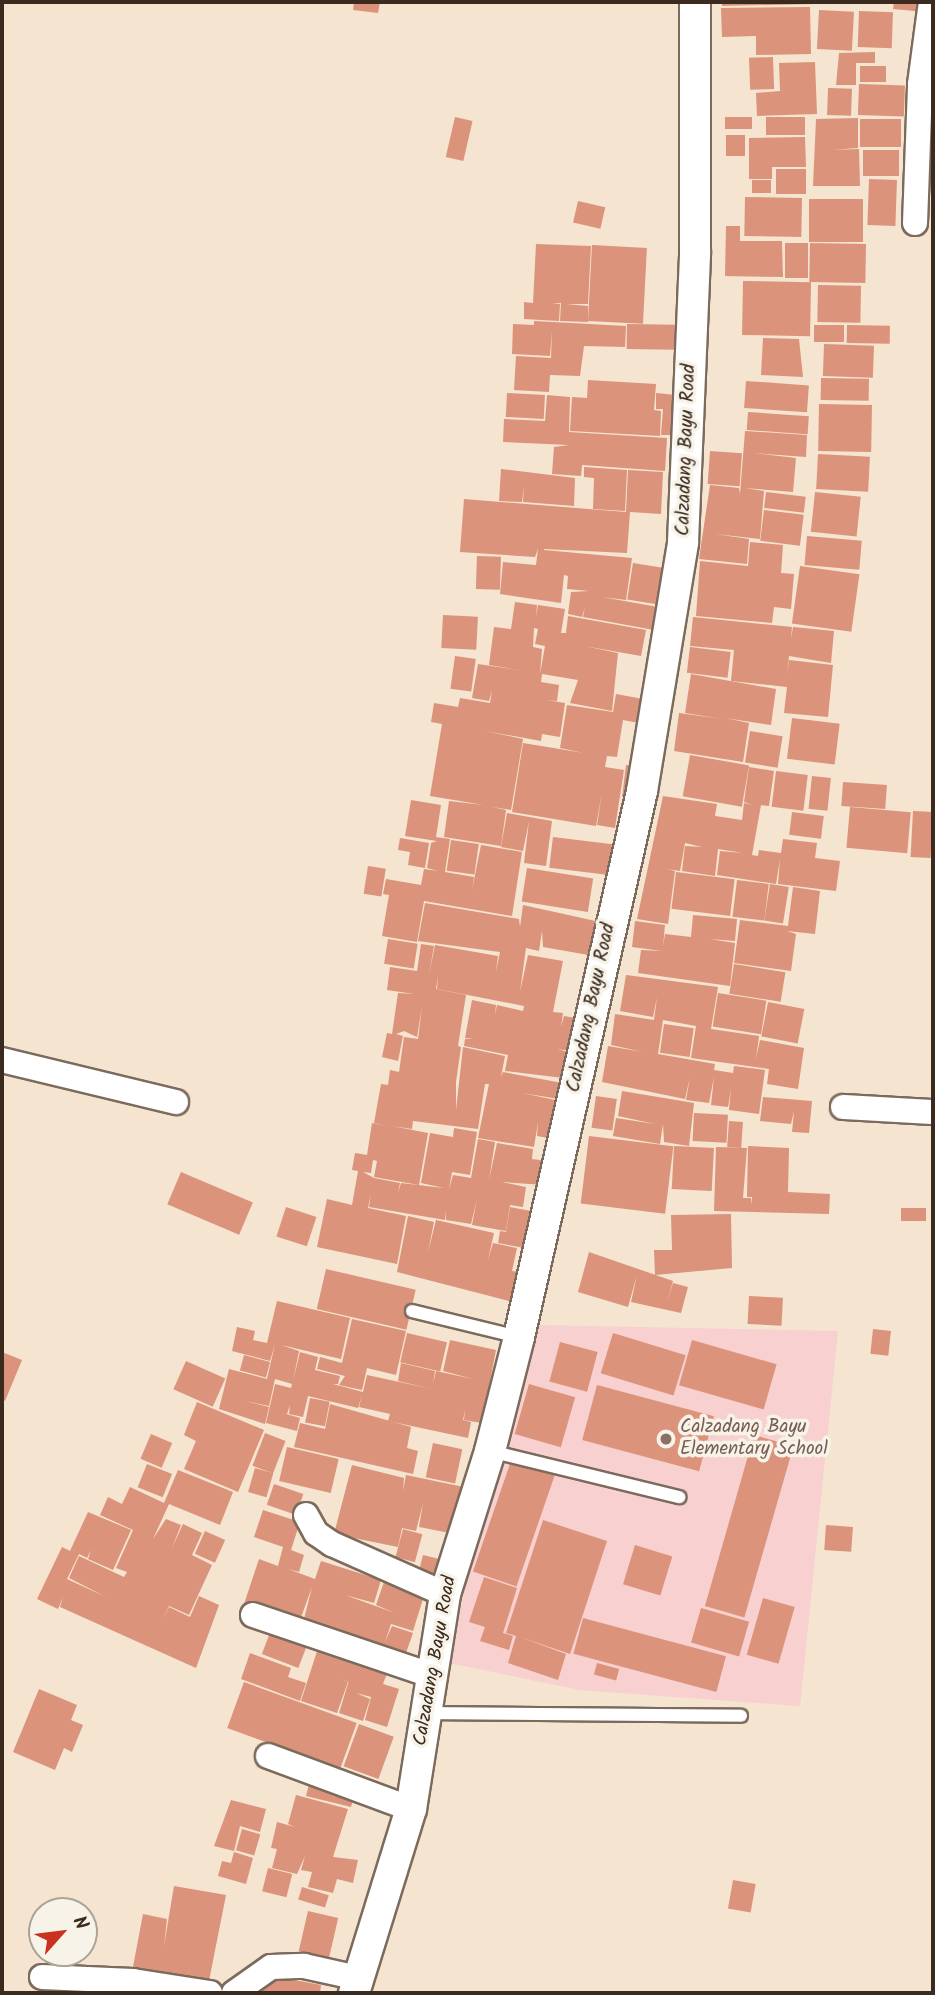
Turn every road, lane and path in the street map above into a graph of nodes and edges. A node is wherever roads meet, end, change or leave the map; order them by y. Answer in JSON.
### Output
{"nodes":[{"id":1,"x":695,"y":2,"type":"edge"},
{"id":2,"x":931,"y":2,"type":"edge"},
{"id":3,"x":915,"y":223,"type":"dead end"},
{"id":4,"x":2,"y":1060,"type":"edge"},
{"id":5,"x":176,"y":1102,"type":"dead end"},
{"id":6,"x":842,"y":1107,"type":"dead end"},
{"id":7,"x":933,"y":1112,"type":"edge"},
{"id":8,"x":412,"y":1311,"type":"dead end"},
{"id":9,"x":519,"y":1337,"type":"junction"},
{"id":10,"x":490,"y":1451,"type":"junction"},
{"id":11,"x":679,"y":1497,"type":"dead end"},
{"id":12,"x":306,"y":1515,"type":"dead end"},
{"id":13,"x":445,"y":1594,"type":"junction"},
{"id":14,"x":253,"y":1615,"type":"dead end"},
{"id":15,"x":433,"y":1676,"type":"junction"},
{"id":16,"x":426,"y":1713,"type":"junction"},
{"id":17,"x":741,"y":1716,"type":"dead end"},
{"id":18,"x":268,"y":1756,"type":"dead end"},
{"id":19,"x":411,"y":1809,"type":"junction"},
{"id":20,"x":42,"y":1977,"type":"dead end"},
{"id":21,"x":356,"y":1985,"type":"edge"},
{"id":22,"x":210,"y":1993,"type":"edge"},
{"id":23,"x":234,"y":1993,"type":"edge"}],
"edges":[{"from":1,"to":9,"type":"street","name":"Calzadang Bayu Road"},
{"from":2,"to":3,"type":"street"},
{"from":4,"to":5,"type":"street"},
{"from":6,"to":7,"type":"street"},
{"from":8,"to":9,"type":"lane"},
{"from":9,"to":10,"type":"street","name":"Calzadang Bayu Road"},
{"from":10,"to":11,"type":"lane"},
{"from":10,"to":13,"type":"street","name":"Calzadang Bayu Road"},
{"from":12,"to":13,"type":"street"},
{"from":13,"to":15,"type":"street","name":"Calzadang Bayu Road"},
{"from":14,"to":15,"type":"street"},
{"from":15,"to":16,"type":"street","name":"Calzadang Bayu Road"},
{"from":16,"to":17,"type":"lane"},
{"from":16,"to":19,"type":"street","name":"Calzadang Bayu Road"},
{"from":18,"to":19,"type":"street"},
{"from":19,"to":21,"type":"street","name":"Calzadang Bayu Road"},
{"from":20,"to":22,"type":"street"},
{"from":21,"to":23,"type":"street"}]}
